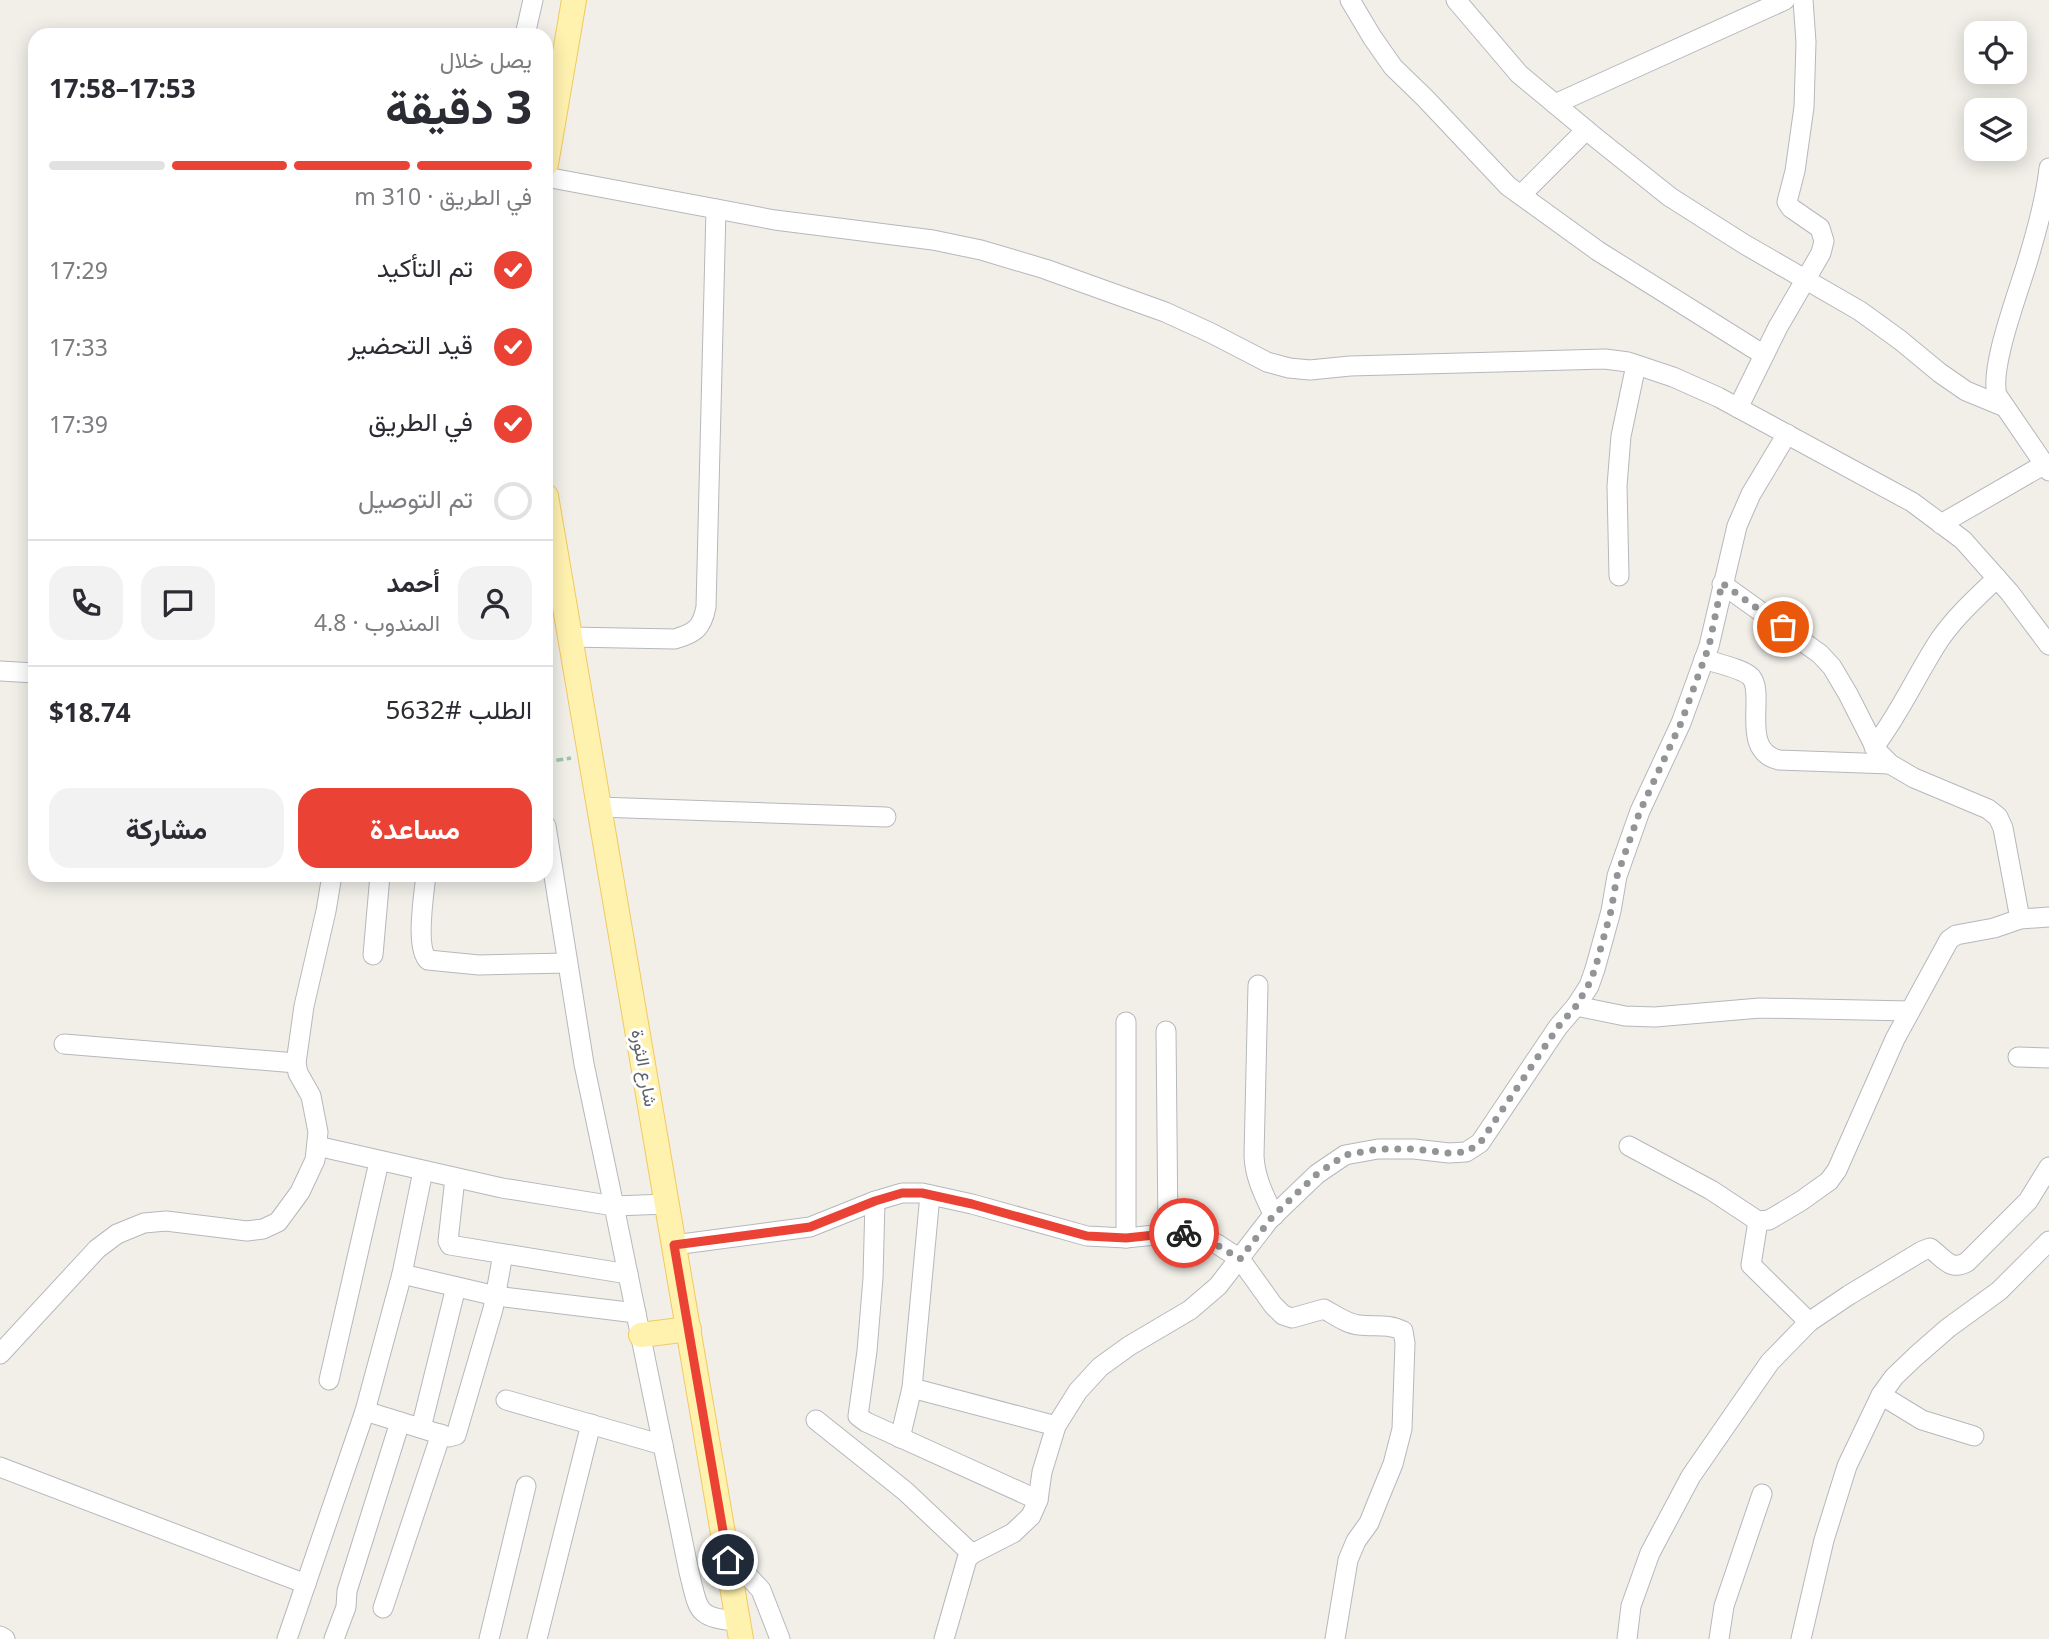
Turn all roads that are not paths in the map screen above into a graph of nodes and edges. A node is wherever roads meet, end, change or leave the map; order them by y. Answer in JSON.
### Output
{"nodes":[{"id":1,"x":533,"y":0,"type":"edge"},
{"id":2,"x":573,"y":0,"type":"edge"},
{"id":3,"x":1350,"y":0,"type":"edge"},
{"id":4,"x":1457,"y":0,"type":"edge"},
{"id":5,"x":1785,"y":0,"type":"edge"},
{"id":6,"x":1804,"y":0,"type":"edge"},
{"id":7,"x":527,"y":28,"type":"edge"},
{"id":8,"x":1555,"y":104,"type":"junction"},
{"id":9,"x":553,"y":121,"type":"edge"},
{"id":10,"x":1586,"y":130,"type":"junction"},
{"id":11,"x":2049,"y":168,"type":"edge"},
{"id":12,"x":553,"y":178,"type":"edge"},
{"id":13,"x":1521,"y":195,"type":"junction"},
{"id":14,"x":716,"y":209,"type":"junction"},
{"id":15,"x":1806,"y":278,"type":"junction"},
{"id":16,"x":1764,"y":355,"type":"junction"},
{"id":17,"x":1636,"y":365,"type":"junction"},
{"id":18,"x":2005,"y":407,"type":"junction"},
{"id":19,"x":1738,"y":408,"type":"junction"},
{"id":20,"x":1787,"y":435,"type":"junction"},
{"id":21,"x":2047,"y":468,"type":"edge"},
{"id":22,"x":1941,"y":524,"type":"junction"},
{"id":23,"x":553,"y":537,"type":"edge"},
{"id":24,"x":1619,"y":576,"type":"dead end"},
{"id":25,"x":1997,"y":578,"type":"junction"},
{"id":26,"x":1722,"y":583,"type":"junction"},
{"id":27,"x":570,"y":637,"type":"junction"},
{"id":28,"x":2049,"y":645,"type":"edge"},
{"id":29,"x":1704,"y":659,"type":"junction"},
{"id":30,"x":0,"y":671,"type":"edge"},
{"id":31,"x":28,"y":673,"type":"edge"},
{"id":32,"x":1874,"y":747,"type":"junction"},
{"id":33,"x":1890,"y":764,"type":"junction"},
{"id":34,"x":599,"y":807,"type":"junction"},
{"id":35,"x":886,"y":817,"type":"dead end"},
{"id":36,"x":553,"y":878,"type":"edge"},
{"id":37,"x":331,"y":882,"type":"edge"},
{"id":38,"x":379,"y":882,"type":"edge"},
{"id":39,"x":425,"y":882,"type":"edge"},
{"id":40,"x":2049,"y":917,"type":"edge"},
{"id":41,"x":2020,"y":919,"type":"junction"},
{"id":42,"x":373,"y":955,"type":"dead end"},
{"id":43,"x":567,"y":963,"type":"junction"},
{"id":44,"x":1258,"y":985,"type":"dead end"},
{"id":45,"x":1576,"y":1006,"type":"junction"},
{"id":46,"x":1910,"y":1011,"type":"junction"},
{"id":47,"x":1126,"y":1022,"type":"dead end"},
{"id":48,"x":1166,"y":1031,"type":"dead end"},
{"id":49,"x":64,"y":1044,"type":"dead end"},
{"id":50,"x":2018,"y":1057,"type":"dead end"},
{"id":51,"x":2049,"y":1059,"type":"edge"},
{"id":52,"x":296,"y":1063,"type":"junction"},
{"id":53,"x":317,"y":1146,"type":"junction"},
{"id":54,"x":1629,"y":1146,"type":"dead end"},
{"id":55,"x":379,"y":1162,"type":"junction"},
{"id":56,"x":2049,"y":1167,"type":"edge"},
{"id":57,"x":423,"y":1171,"type":"junction"},
{"id":58,"x":455,"y":1178,"type":"junction"},
{"id":59,"x":930,"y":1195,"type":"junction"},
{"id":60,"x":875,"y":1201,"type":"junction"},
{"id":61,"x":667,"y":1204,"type":"junction"},
{"id":62,"x":614,"y":1206,"type":"junction"},
{"id":63,"x":1273,"y":1216,"type":"junction"},
{"id":64,"x":1758,"y":1221,"type":"junction"},
{"id":65,"x":1168,"y":1233,"type":"junction"},
{"id":66,"x":1126,"y":1238,"type":"junction"},
{"id":67,"x":2049,"y":1241,"type":"edge"},
{"id":68,"x":674,"y":1245,"type":"junction"},
{"id":69,"x":503,"y":1254,"type":"junction"},
{"id":70,"x":1240,"y":1259,"type":"junction"},
{"id":71,"x":402,"y":1274,"type":"junction"},
{"id":72,"x":628,"y":1274,"type":"junction"},
{"id":73,"x":456,"y":1287,"type":"junction"},
{"id":74,"x":496,"y":1296,"type":"junction"},
{"id":75,"x":1809,"y":1322,"type":"junction"},
{"id":76,"x":639,"y":1324,"type":"junction"},
{"id":77,"x":688,"y":1329,"type":"junction"},
{"id":78,"x":0,"y":1353,"type":"edge"},
{"id":79,"x":329,"y":1380,"type":"dead end"},
{"id":80,"x":912,"y":1388,"type":"junction"},
{"id":81,"x":1881,"y":1395,"type":"junction"},
{"id":82,"x":506,"y":1400,"type":"dead end"},
{"id":83,"x":365,"y":1411,"type":"junction"},
{"id":84,"x":816,"y":1420,"type":"dead end"},
{"id":85,"x":400,"y":1422,"type":"junction"},
{"id":86,"x":591,"y":1424,"type":"junction"},
{"id":87,"x":1056,"y":1426,"type":"junction"},
{"id":88,"x":421,"y":1428,"type":"junction"},
{"id":89,"x":441,"y":1434,"type":"junction"},
{"id":90,"x":1975,"y":1436,"type":"dead end"},
{"id":91,"x":900,"y":1438,"type":"junction"},
{"id":92,"x":663,"y":1445,"type":"junction"},
{"id":93,"x":0,"y":1467,"type":"edge"},
{"id":94,"x":526,"y":1486,"type":"dead end"},
{"id":95,"x":1762,"y":1494,"type":"dead end"},
{"id":96,"x":1038,"y":1500,"type":"junction"},
{"id":97,"x":972,"y":1554,"type":"junction"},
{"id":98,"x":728,"y":1560,"type":"junction"},
{"id":99,"x":306,"y":1584,"type":"junction"},
{"id":100,"x":383,"y":1608,"type":"dead end"},
{"id":101,"x":740,"y":1630,"type":"edge"},
{"id":102,"x":0,"y":1636,"type":"edge"},
{"id":103,"x":5,"y":1639,"type":"edge"},
{"id":104,"x":287,"y":1639,"type":"edge"},
{"id":105,"x":334,"y":1639,"type":"edge"},
{"id":106,"x":489,"y":1639,"type":"edge"},
{"id":107,"x":537,"y":1639,"type":"edge"},
{"id":108,"x":780,"y":1639,"type":"edge"},
{"id":109,"x":944,"y":1639,"type":"edge"},
{"id":110,"x":1335,"y":1639,"type":"edge"},
{"id":111,"x":1627,"y":1639,"type":"edge"},
{"id":112,"x":1719,"y":1639,"type":"edge"},
{"id":113,"x":1801,"y":1639,"type":"edge"}],
"edges":[{"from":1,"to":7,"type":"street"},
{"from":2,"to":9,"type":"main road"},
{"from":3,"to":13,"type":"street"},
{"from":4,"to":8,"type":"street"},
{"from":5,"to":8,"type":"street"},
{"from":6,"to":15,"type":"street"},
{"from":8,"to":10,"type":"street"},
{"from":10,"to":13,"type":"street"},
{"from":10,"to":15,"type":"street"},
{"from":11,"to":18,"type":"street"},
{"from":12,"to":14,"type":"street"},
{"from":13,"to":16,"type":"street"},
{"from":14,"to":17,"type":"street"},
{"from":14,"to":27,"type":"street"},
{"from":15,"to":16,"type":"street"},
{"from":15,"to":18,"type":"street"},
{"from":16,"to":19,"type":"street"},
{"from":17,"to":19,"type":"street"},
{"from":17,"to":24,"type":"street"},
{"from":18,"to":21,"type":"street"},
{"from":19,"to":20,"type":"street"},
{"from":20,"to":22,"type":"street"},
{"from":20,"to":26,"type":"street"},
{"from":21,"to":22,"type":"street"},
{"from":22,"to":25,"type":"street"},
{"from":23,"to":27,"type":"main road","name":"شارع الثورة"},
{"from":25,"to":28,"type":"street"},
{"from":25,"to":32,"type":"street"},
{"from":26,"to":29,"type":"street"},
{"from":26,"to":32,"type":"street"},
{"from":27,"to":34,"type":"main road","name":"شارع الثورة"},
{"from":29,"to":33,"type":"street"},
{"from":29,"to":45,"type":"street"},
{"from":30,"to":31,"type":"street"},
{"from":32,"to":33,"type":"street"},
{"from":33,"to":41,"type":"street"},
{"from":34,"to":35,"type":"street"},
{"from":34,"to":61,"type":"main road","name":"شارع الثورة"},
{"from":36,"to":43,"type":"street"},
{"from":37,"to":52,"type":"street"},
{"from":38,"to":42,"type":"street"},
{"from":39,"to":43,"type":"street"},
{"from":40,"to":41,"type":"street"},
{"from":41,"to":46,"type":"street"},
{"from":43,"to":62,"type":"street"},
{"from":44,"to":63,"type":"street"},
{"from":45,"to":46,"type":"street"},
{"from":45,"to":63,"type":"street"},
{"from":46,"to":64,"type":"street"},
{"from":47,"to":66,"type":"street"},
{"from":48,"to":65,"type":"street"},
{"from":49,"to":52,"type":"street"},
{"from":50,"to":51,"type":"street"},
{"from":52,"to":53,"type":"street"},
{"from":53,"to":55,"type":"street"},
{"from":53,"to":78,"type":"street"},
{"from":54,"to":64,"type":"street"},
{"from":55,"to":57,"type":"street"},
{"from":55,"to":79,"type":"street"},
{"from":56,"to":75,"type":"street"},
{"from":57,"to":58,"type":"street"},
{"from":57,"to":71,"type":"street"},
{"from":58,"to":62,"type":"street"},
{"from":58,"to":69,"type":"street"},
{"from":59,"to":60,"type":"street"},
{"from":59,"to":66,"type":"street"},
{"from":59,"to":80,"type":"street"},
{"from":60,"to":68,"type":"street"},
{"from":60,"to":91,"type":"street"},
{"from":61,"to":62,"type":"street"},
{"from":61,"to":68,"type":"main road","name":"شارع الثورة"},
{"from":62,"to":72,"type":"street"},
{"from":63,"to":70,"type":"street"},
{"from":64,"to":75,"type":"street"},
{"from":65,"to":66,"type":"street"},
{"from":65,"to":70,"type":"street"},
{"from":67,"to":81,"type":"street"},
{"from":68,"to":77,"type":"main road","name":"شارع الثورة"},
{"from":69,"to":72,"type":"street"},
{"from":69,"to":74,"type":"street"},
{"from":70,"to":87,"type":"street"},
{"from":70,"to":110,"type":"street"},
{"from":71,"to":73,"type":"street"},
{"from":71,"to":83,"type":"street"},
{"from":72,"to":76,"type":"street"},
{"from":73,"to":74,"type":"street"},
{"from":73,"to":88,"type":"street"},
{"from":74,"to":76,"type":"street"},
{"from":74,"to":89,"type":"street"},
{"from":75,"to":111,"type":"street"},
{"from":76,"to":77,"type":"main road"},
{"from":76,"to":92,"type":"street"},
{"from":77,"to":98,"type":"main road","name":"شارع الثورة"},
{"from":80,"to":87,"type":"street"},
{"from":80,"to":91,"type":"street"},
{"from":81,"to":90,"type":"street"},
{"from":81,"to":113,"type":"street"},
{"from":82,"to":86,"type":"street"},
{"from":83,"to":85,"type":"street"},
{"from":83,"to":99,"type":"street"},
{"from":84,"to":97,"type":"street"},
{"from":85,"to":88,"type":"street"},
{"from":85,"to":105,"type":"street"},
{"from":86,"to":92,"type":"street"},
{"from":86,"to":107,"type":"street"},
{"from":87,"to":96,"type":"street"},
{"from":88,"to":89,"type":"street"},
{"from":89,"to":100,"type":"street"},
{"from":91,"to":96,"type":"street"},
{"from":92,"to":101,"type":"street"},
{"from":93,"to":99,"type":"street"},
{"from":94,"to":106,"type":"street"},
{"from":95,"to":112,"type":"street"},
{"from":96,"to":97,"type":"street"},
{"from":97,"to":109,"type":"street"},
{"from":98,"to":101,"type":"main road","name":"شارع الثورة"},
{"from":98,"to":108,"type":"street"},
{"from":99,"to":104,"type":"street"},
{"from":102,"to":103,"type":"street"}]}
